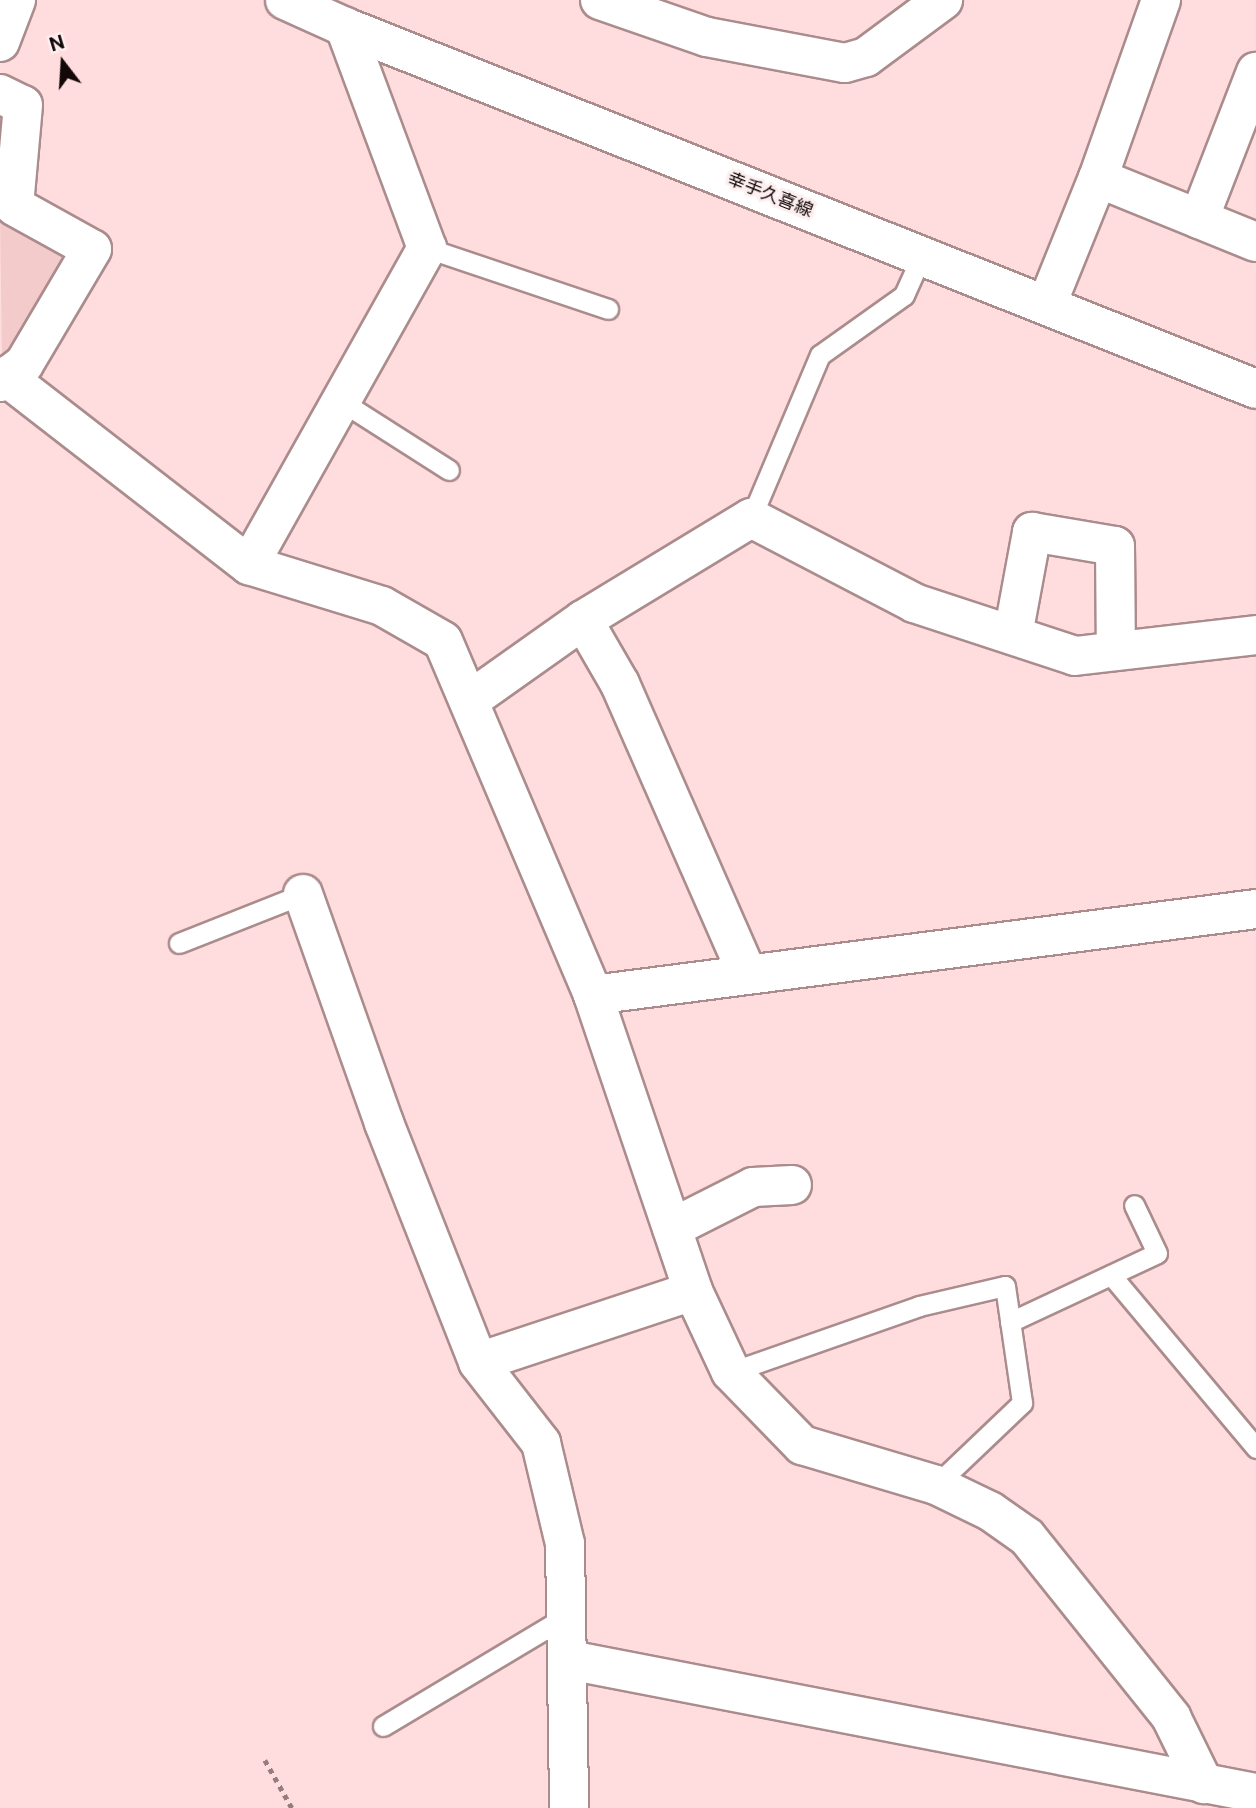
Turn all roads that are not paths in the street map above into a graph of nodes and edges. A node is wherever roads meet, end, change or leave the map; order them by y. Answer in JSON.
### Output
{"nodes":[{"id":1,"x":16,"y":0,"type":"edge"},
{"id":2,"x":285,"y":0,"type":"edge"},
{"id":3,"x":600,"y":0,"type":"edge"},
{"id":4,"x":943,"y":0,"type":"edge"},
{"id":5,"x":1161,"y":0,"type":"edge"},
{"id":6,"x":345,"y":27,"type":"junction"},
{"id":7,"x":0,"y":41,"type":"edge"},
{"id":8,"x":1256,"y":72,"type":"edge"},
{"id":9,"x":0,"y":94,"type":"edge"},
{"id":10,"x":1098,"y":178,"type":"junction"},
{"id":11,"x":1199,"y":219,"type":"junction"},
{"id":12,"x":1256,"y":242,"type":"edge"},
{"id":13,"x":427,"y":248,"type":"junction"},
{"id":14,"x":922,"y":255,"type":"junction"},
{"id":15,"x":1046,"y":304,"type":"junction"},
{"id":16,"x":608,"y":309,"type":"dead end"},
{"id":17,"x":2,"y":379,"type":"edge"},
{"id":18,"x":1256,"y":389,"type":"edge"},
{"id":19,"x":341,"y":401,"type":"junction"},
{"id":20,"x":449,"y":470,"type":"dead end"},
{"id":21,"x":751,"y":518,"type":"junction"},
{"id":22,"x":249,"y":565,"type":"junction"},
{"id":23,"x":583,"y":620,"type":"junction"},
{"id":24,"x":1013,"y":635,"type":"junction"},
{"id":25,"x":1256,"y":635,"type":"edge"},
{"id":26,"x":1116,"y":651,"type":"junction"},
{"id":27,"x":470,"y":700,"type":"junction"},
{"id":28,"x":303,"y":894,"type":"joint"},
{"id":29,"x":1256,"y":909,"type":"edge"},
{"id":30,"x":178,"y":943,"type":"dead end"},
{"id":31,"x":747,"y":974,"type":"junction"},
{"id":32,"x":593,"y":995,"type":"junction"},
{"id":33,"x":792,"y":1185,"type":"dead end"},
{"id":34,"x":1134,"y":1205,"type":"dead end"},
{"id":35,"x":671,"y":1228,"type":"junction"},
{"id":36,"x":1111,"y":1275,"type":"junction"},
{"id":37,"x":693,"y":1291,"type":"junction"},
{"id":38,"x":1010,"y":1322,"type":"junction"},
{"id":39,"x":478,"y":1362,"type":"junction"},
{"id":40,"x":731,"y":1372,"type":"junction"},
{"id":41,"x":1256,"y":1448,"type":"edge"},
{"id":42,"x":936,"y":1485,"type":"junction"},
{"id":43,"x":567,"y":1616,"type":"junction"},
{"id":44,"x":569,"y":1660,"type":"junction"},
{"id":45,"x":383,"y":1726,"type":"dead end"},
{"id":46,"x":1204,"y":1784,"type":"junction"},
{"id":47,"x":1256,"y":1793,"type":"edge"},
{"id":48,"x":569,"y":1808,"type":"edge"}],
"edges":[{"from":1,"to":7,"type":"street"},
{"from":2,"to":6,"type":"street","name":"幸手久喜線"},
{"from":3,"to":4,"type":"street"},
{"from":5,"to":10,"type":"street"},
{"from":6,"to":13,"type":"street"},
{"from":6,"to":14,"type":"street","name":"幸手久喜線"},
{"from":8,"to":11,"type":"street"},
{"from":9,"to":17,"type":"street"},
{"from":10,"to":11,"type":"street"},
{"from":10,"to":15,"type":"street"},
{"from":11,"to":12,"type":"street"},
{"from":13,"to":16,"type":"lane"},
{"from":13,"to":19,"type":"street"},
{"from":14,"to":15,"type":"street","name":"幸手久喜線"},
{"from":14,"to":21,"type":"lane"},
{"from":15,"to":18,"type":"street","name":"幸手久喜線"},
{"from":17,"to":22,"type":"street"},
{"from":19,"to":20,"type":"lane"},
{"from":19,"to":22,"type":"street"},
{"from":21,"to":23,"type":"street"},
{"from":21,"to":24,"type":"street"},
{"from":22,"to":27,"type":"street"},
{"from":23,"to":27,"type":"street"},
{"from":23,"to":31,"type":"street"},
{"from":24,"to":26,"type":"street"},
{"from":24,"to":26,"type":"street"},
{"from":25,"to":26,"type":"street"},
{"from":27,"to":32,"type":"street"},
{"from":28,"to":30,"type":"lane"},
{"from":28,"to":39,"type":"street"},
{"from":29,"to":31,"type":"street"},
{"from":31,"to":32,"type":"street"},
{"from":32,"to":35,"type":"street"},
{"from":33,"to":35,"type":"street"},
{"from":34,"to":36,"type":"lane"},
{"from":35,"to":37,"type":"street"},
{"from":36,"to":38,"type":"lane"},
{"from":36,"to":41,"type":"lane"},
{"from":37,"to":39,"type":"street"},
{"from":37,"to":40,"type":"street"},
{"from":38,"to":40,"type":"lane"},
{"from":38,"to":42,"type":"lane"},
{"from":39,"to":43,"type":"street"},
{"from":40,"to":42,"type":"street"},
{"from":42,"to":46,"type":"street"},
{"from":43,"to":44,"type":"street"},
{"from":43,"to":45,"type":"lane"},
{"from":44,"to":46,"type":"street"},
{"from":44,"to":48,"type":"street"},
{"from":46,"to":47,"type":"street"}]}
